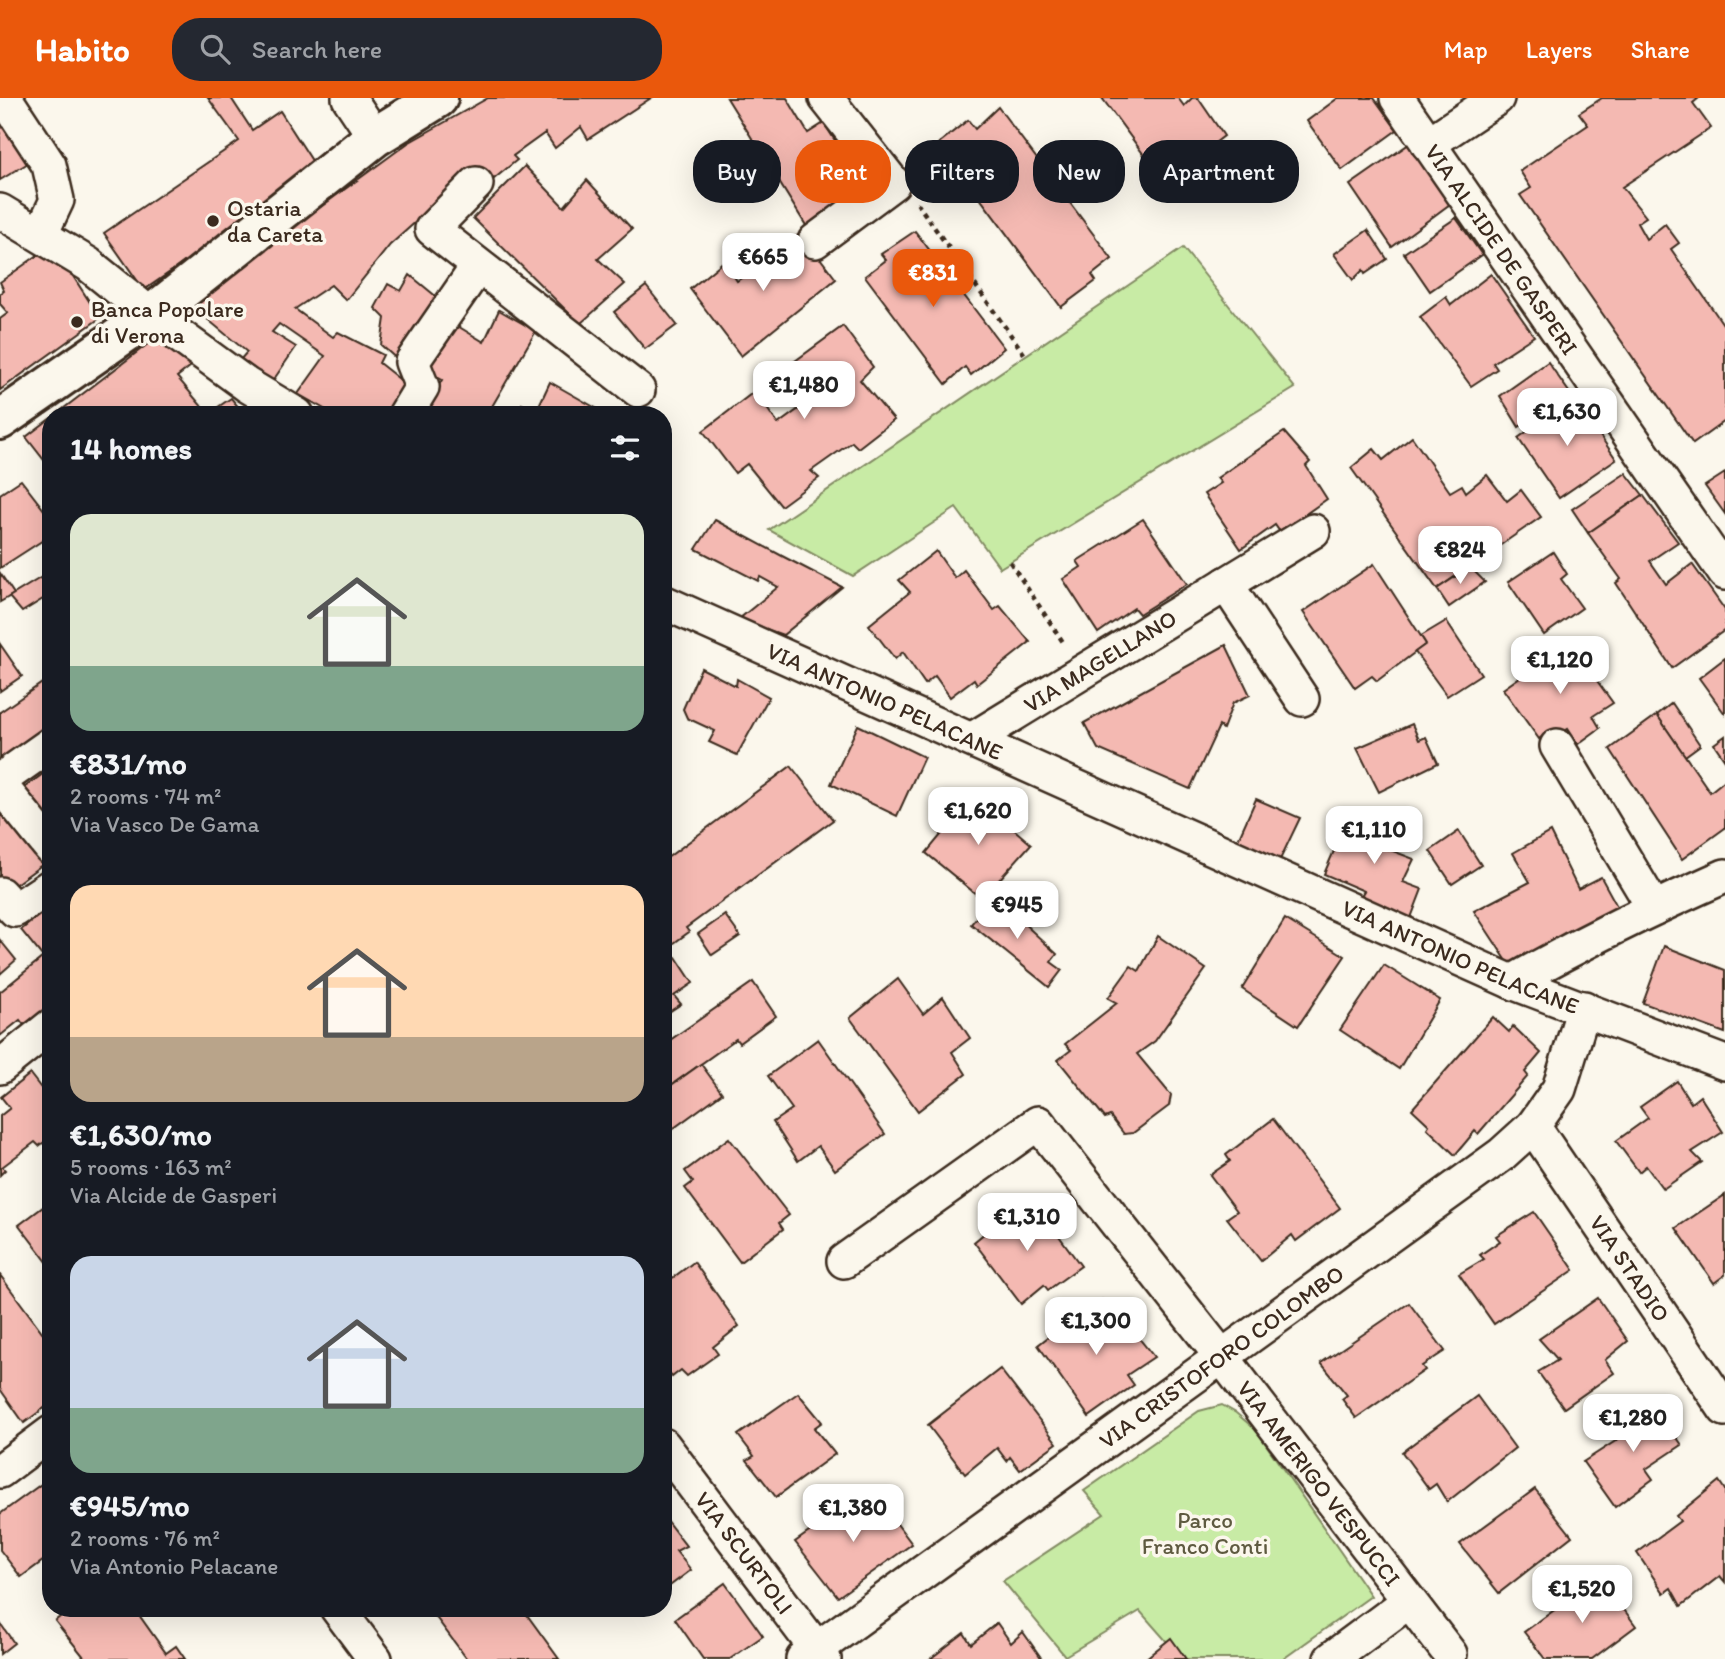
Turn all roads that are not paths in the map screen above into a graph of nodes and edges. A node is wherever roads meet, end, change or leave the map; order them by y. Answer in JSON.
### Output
{"nodes":[{"id":1,"x":5,"y":98,"type":"edge"},
{"id":2,"x":349,"y":98,"type":"edge"},
{"id":3,"x":438,"y":98,"type":"edge"},
{"id":4,"x":826,"y":98,"type":"edge"},
{"id":5,"x":1397,"y":98,"type":"edge"},
{"id":6,"x":1497,"y":98,"type":"edge"},
{"id":7,"x":375,"y":137,"type":"junction"},
{"id":8,"x":1428,"y":144,"type":"junction"},
{"id":9,"x":476,"y":184,"type":"dead end"},
{"id":10,"x":0,"y":211,"type":"edge"},
{"id":11,"x":41,"y":234,"type":"junction"},
{"id":12,"x":815,"y":241,"type":"dead end"},
{"id":13,"x":478,"y":266,"type":"junction"},
{"id":14,"x":151,"y":315,"type":"junction"},
{"id":15,"x":638,"y":390,"type":"dead end"},
{"id":16,"x":283,"y":406,"type":"edge"},
{"id":17,"x":410,"y":406,"type":"edge"},
{"id":18,"x":0,"y":420,"type":"edge"},
{"id":19,"x":1313,"y":531,"type":"dead end"},
{"id":20,"x":1725,"y":573,"type":"edge"},
{"id":21,"x":1226,"y":584,"type":"junction"},
{"id":22,"x":672,"y":607,"type":"edge"},
{"id":23,"x":1302,"y":699,"type":"dead end"},
{"id":24,"x":973,"y":739,"type":"junction"},
{"id":25,"x":1557,"y":746,"type":"dead end"},
{"id":26,"x":42,"y":751,"type":"edge"},
{"id":27,"x":0,"y":783,"type":"edge"},
{"id":28,"x":42,"y":837,"type":"edge"},
{"id":29,"x":1725,"y":876,"type":"edge"},
{"id":30,"x":42,"y":892,"type":"edge"},
{"id":31,"x":0,"y":894,"type":"edge"},
{"id":32,"x":1654,"y":908,"type":"junction"},
{"id":33,"x":1512,"y":982,"type":"junction"},
{"id":34,"x":1584,"y":1008,"type":"junction"},
{"id":35,"x":42,"y":1033,"type":"edge"},
{"id":36,"x":1725,"y":1063,"type":"edge"},
{"id":37,"x":0,"y":1067,"type":"edge"},
{"id":38,"x":1533,"y":1126,"type":"junction"},
{"id":39,"x":844,"y":1261,"type":"dead end"},
{"id":40,"x":1222,"y":1357,"type":"junction"},
{"id":41,"x":1725,"y":1409,"type":"edge"},
{"id":42,"x":42,"y":1440,"type":"edge"},
{"id":43,"x":672,"y":1457,"type":"edge"},
{"id":44,"x":0,"y":1471,"type":"edge"},
{"id":45,"x":1409,"y":1601,"type":"junction"},
{"id":46,"x":344,"y":1617,"type":"edge"},
{"id":47,"x":1450,"y":1654,"type":"dead end"},
{"id":48,"x":815,"y":1656,"type":"edge"},
{"id":49,"x":375,"y":1659,"type":"edge"},
{"id":50,"x":1331,"y":1659,"type":"edge"}],
"edges":[{"from":1,"to":11,"type":"street"},
{"from":2,"to":7,"type":"street"},
{"from":3,"to":7,"type":"main road"},
{"from":4,"to":12,"type":"street"},
{"from":5,"to":8,"type":"street","name":"VIA ALCIDE DE GASPERI"},
{"from":6,"to":8,"type":"street"},
{"from":7,"to":14,"type":"main road"},
{"from":8,"to":20,"type":"street","name":"VIA ALCIDE DE GASPERI"},
{"from":9,"to":13,"type":"street"},
{"from":10,"to":11,"type":"street"},
{"from":11,"to":14,"type":"street"},
{"from":13,"to":15,"type":"street"},
{"from":13,"to":17,"type":"street"},
{"from":14,"to":16,"type":"street"},
{"from":14,"to":18,"type":"main road"},
{"from":19,"to":21,"type":"street","name":"VIA MAGELLANO"},
{"from":21,"to":23,"type":"street"},
{"from":21,"to":24,"type":"street","name":"VIA MAGELLANO"},
{"from":22,"to":24,"type":"street","name":"VIA ANTONIO PELACANE"},
{"from":24,"to":33,"type":"street","name":"VIA ANTONIO PELACANE"},
{"from":25,"to":32,"type":"street"},
{"from":26,"to":27,"type":"street"},
{"from":27,"to":28,"type":"street"},
{"from":29,"to":32,"type":"street"},
{"from":30,"to":31,"type":"street"},
{"from":32,"to":33,"type":"street"},
{"from":33,"to":34,"type":"street","name":"VIA ANTONIO PELACANE"},
{"from":34,"to":36,"type":"street","name":"VIA ANTONIO PELACANE"},
{"from":34,"to":38,"type":"street","name":"VIA CRISTOFORO COLOMBO"},
{"from":35,"to":37,"type":"street"},
{"from":38,"to":40,"type":"street","name":"VIA CRISTOFORO COLOMBO"},
{"from":38,"to":41,"type":"street","name":"VIA STADIO"},
{"from":39,"to":40,"type":"street","name":"VIA AMERIGO VESPUCCI"},
{"from":40,"to":45,"type":"street","name":"VIA AMERIGO VESPUCCI"},
{"from":40,"to":48,"type":"street","name":"VIA CRISTOFORO COLOMBO"},
{"from":42,"to":44,"type":"street"},
{"from":43,"to":48,"type":"street","name":"VIA SCURTOLI"},
{"from":45,"to":47,"type":"street","name":"VIA AMERIGO VESPUCCI"},
{"from":45,"to":50,"type":"street","name":"VIA AMERIGO VESPUCCI"},
{"from":46,"to":49,"type":"street"}]}
